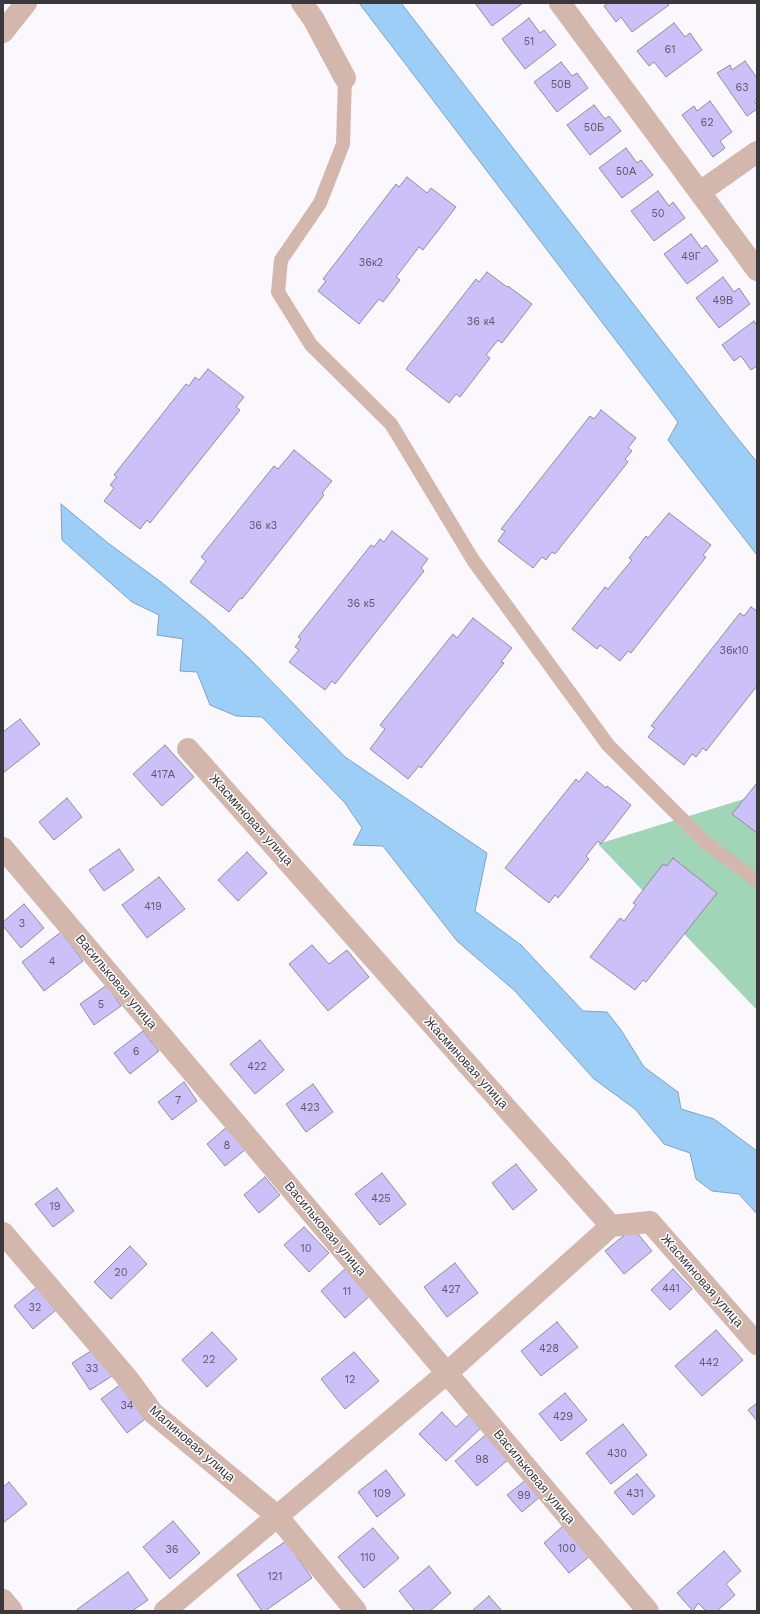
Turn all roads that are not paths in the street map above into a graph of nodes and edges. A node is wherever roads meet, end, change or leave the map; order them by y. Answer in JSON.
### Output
{"nodes":[{"id":1,"x":26,"y":3,"type":"edge"},
{"id":2,"x":302,"y":3,"type":"edge"},
{"id":3,"x":560,"y":3,"type":"edge"},
{"id":4,"x":3,"y":32,"type":"edge"},
{"id":5,"x":345,"y":78,"type":"joint"},
{"id":6,"x":757,"y":152,"type":"edge"},
{"id":7,"x":700,"y":192,"type":"junction"},
{"id":8,"x":757,"y":270,"type":"edge"},
{"id":9,"x":188,"y":749,"type":"dead end"},
{"id":10,"x":3,"y":848,"type":"edge"},
{"id":11,"x":757,"y":881,"type":"edge"},
{"id":12,"x":610,"y":1226,"type":"junction"},
{"id":13,"x":3,"y":1233,"type":"edge"},
{"id":14,"x":757,"y":1344,"type":"edge"},
{"id":15,"x":447,"y":1373,"type":"junction"},
{"id":16,"x":277,"y":1516,"type":"junction"},
{"id":17,"x":3,"y":1600,"type":"edge"},
{"id":18,"x":12,"y":1611,"type":"edge"},
{"id":19,"x":165,"y":1611,"type":"edge"},
{"id":20,"x":356,"y":1611,"type":"edge"},
{"id":21,"x":648,"y":1611,"type":"edge"}],
"edges":[{"from":1,"to":4,"type":"street"},
{"from":2,"to":5,"type":"street"},
{"from":3,"to":7,"type":"street"},
{"from":5,"to":11,"type":"lane"},
{"from":6,"to":7,"type":"street"},
{"from":7,"to":8,"type":"street"},
{"from":9,"to":12,"type":"street","name":"Жасминовая улица"},
{"from":10,"to":15,"type":"street","name":"Васильковая улица"},
{"from":12,"to":14,"type":"street","name":"Жасминовая улица"},
{"from":12,"to":15,"type":"street"},
{"from":13,"to":16,"type":"street","name":"Малиновая улица"},
{"from":15,"to":16,"type":"street"},
{"from":15,"to":21,"type":"street","name":"Васильковая улица"},
{"from":16,"to":19,"type":"street"},
{"from":16,"to":20,"type":"street","name":"Малиновая улица"},
{"from":17,"to":18,"type":"street"}]}
